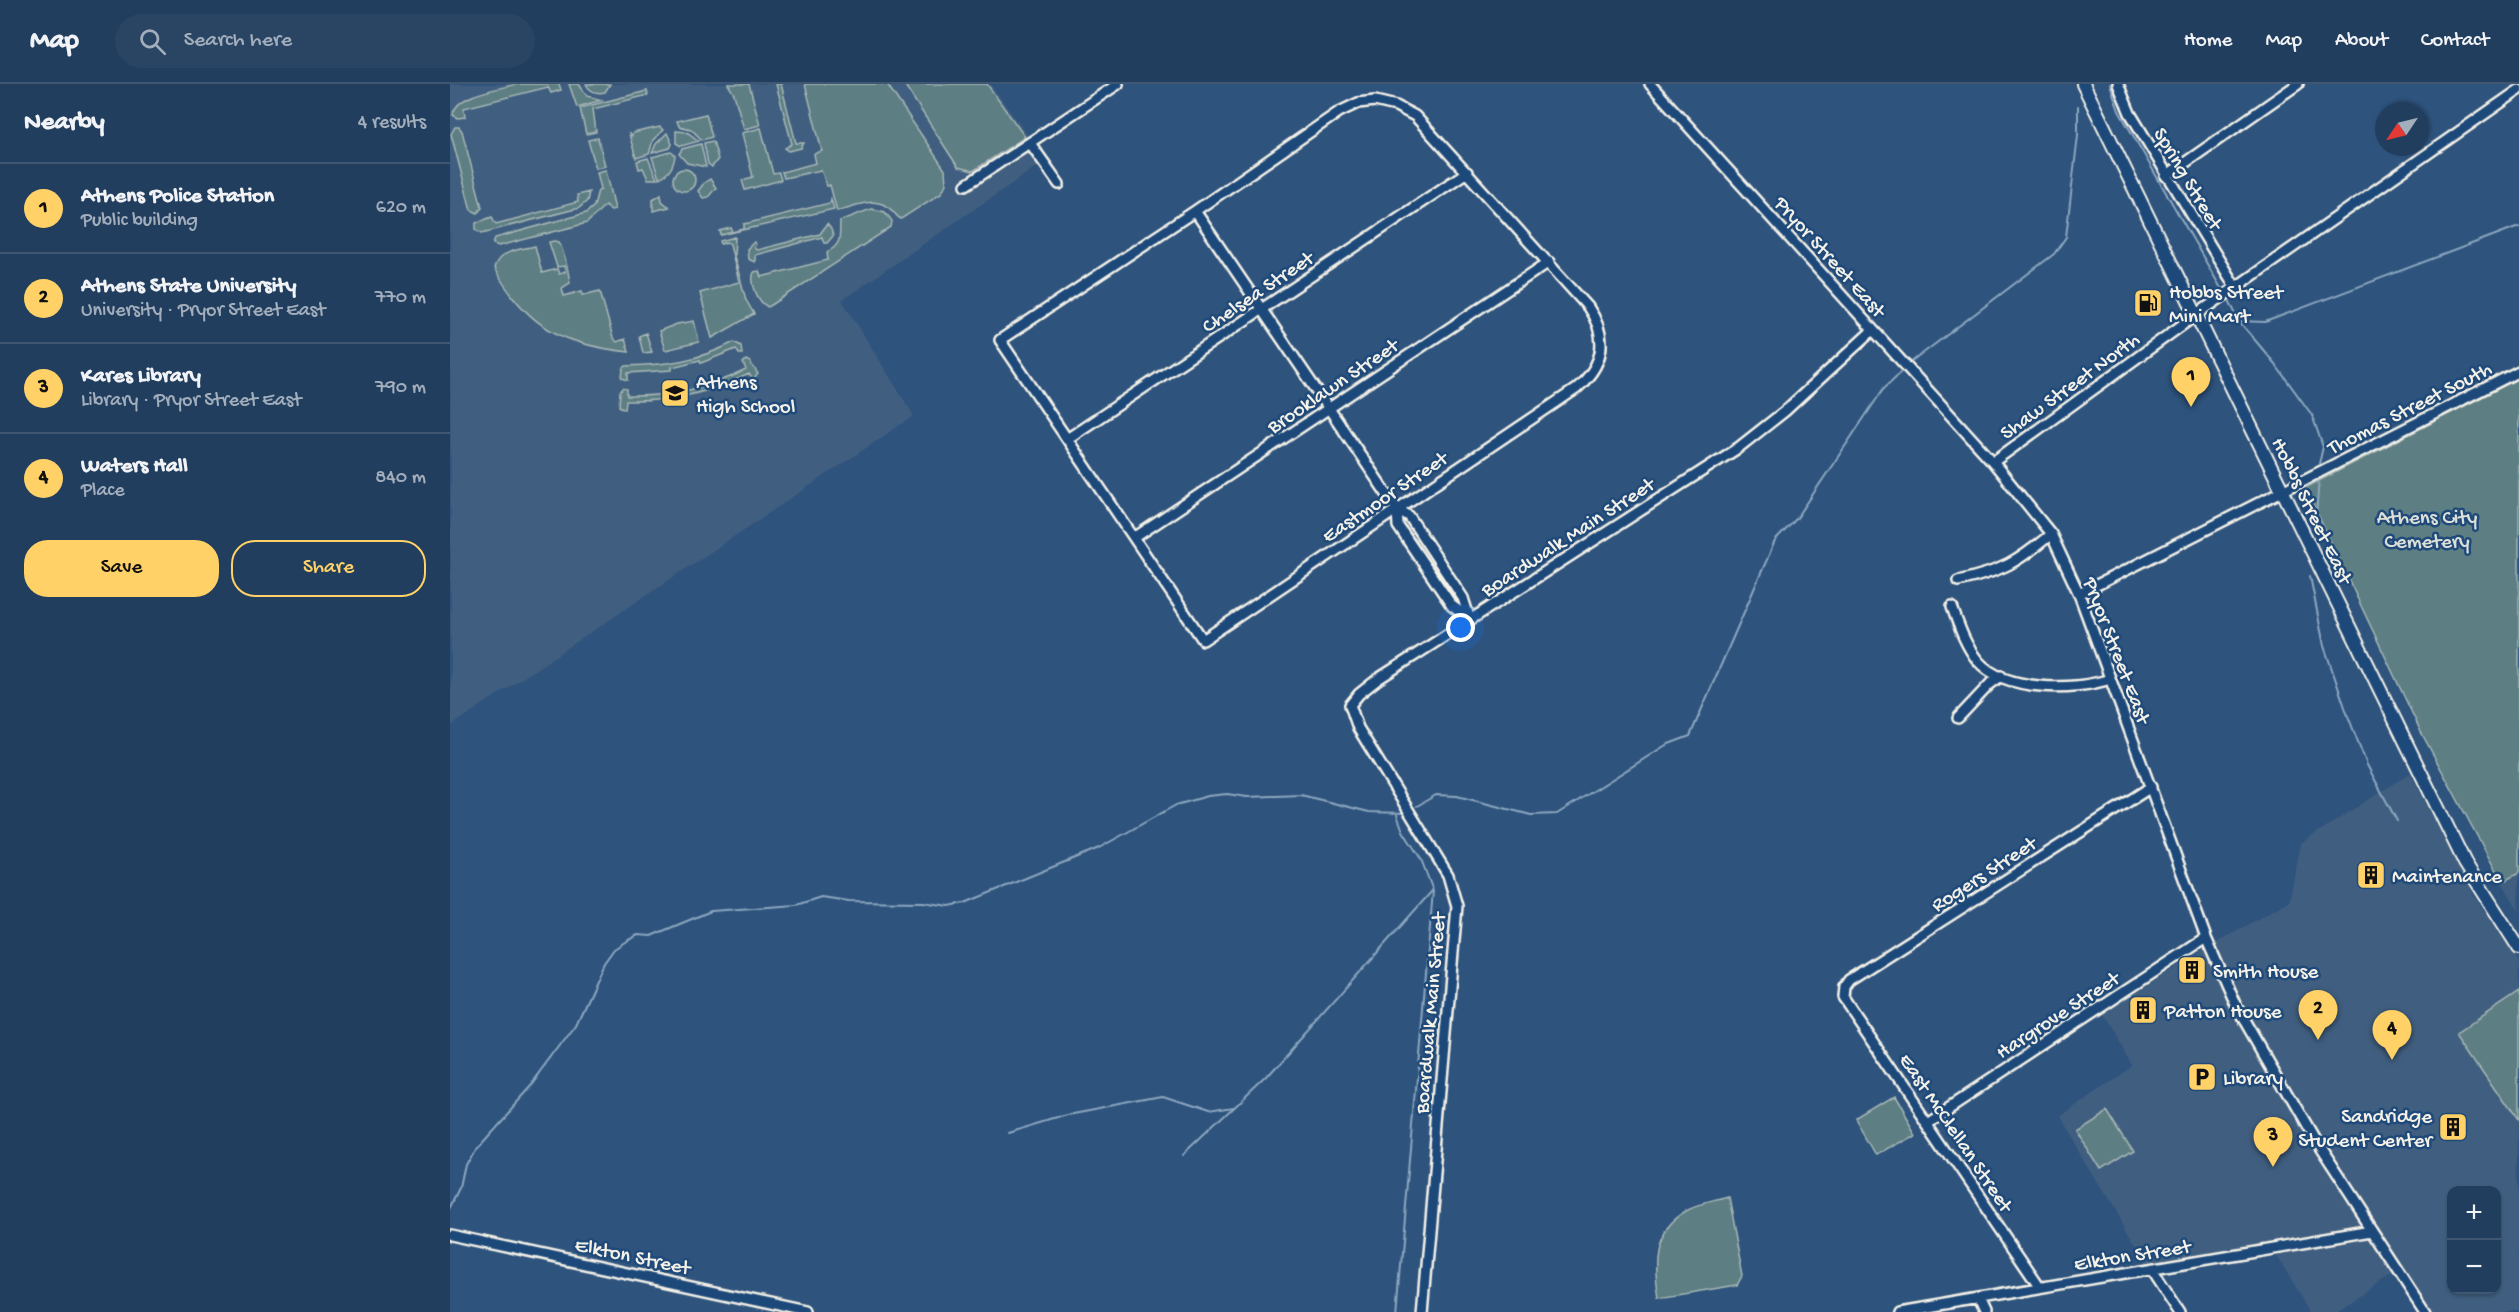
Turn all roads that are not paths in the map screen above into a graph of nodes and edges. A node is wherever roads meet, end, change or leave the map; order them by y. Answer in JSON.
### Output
{"nodes":[{"id":1,"x":1118,"y":84,"type":"edge"},
{"id":2,"x":1650,"y":84,"type":"edge"},
{"id":3,"x":2083,"y":84,"type":"edge"},
{"id":4,"x":2118,"y":84,"type":"edge"},
{"id":5,"x":2298,"y":84,"type":"edge"},
{"id":6,"x":2519,"y":90,"type":"edge"},
{"id":7,"x":1030,"y":143,"type":"junction"},
{"id":8,"x":1467,"y":172,"type":"junction"},
{"id":9,"x":2166,"y":176,"type":"junction"},
{"id":10,"x":1059,"y":184,"type":"dead end"},
{"id":11,"x":966,"y":185,"type":"dead end"},
{"id":12,"x":1196,"y":211,"type":"junction"},
{"id":13,"x":1549,"y":262,"type":"junction"},
{"id":14,"x":2236,"y":288,"type":"junction"},
{"id":15,"x":1262,"y":309,"type":"junction"},
{"id":16,"x":2196,"y":315,"type":"junction"},
{"id":17,"x":1873,"y":330,"type":"junction"},
{"id":18,"x":2519,"y":370,"type":"edge"},
{"id":19,"x":1329,"y":408,"type":"junction"},
{"id":20,"x":1067,"y":439,"type":"junction"},
{"id":21,"x":1993,"y":462,"type":"junction"},
{"id":22,"x":2283,"y":492,"type":"junction"},
{"id":23,"x":1397,"y":509,"type":"junction"},
{"id":24,"x":2051,"y":534,"type":"junction"},
{"id":25,"x":1134,"y":538,"type":"junction"},
{"id":26,"x":1958,"y":581,"type":"dead end"},
{"id":27,"x":2079,"y":594,"type":"junction"},
{"id":28,"x":1952,"y":607,"type":"dead end"},
{"id":29,"x":1470,"y":620,"type":"junction"},
{"id":30,"x":2001,"y":676,"type":"junction"},
{"id":31,"x":2110,"y":679,"type":"junction"},
{"id":32,"x":1958,"y":718,"type":"dead end"},
{"id":33,"x":2151,"y":787,"type":"junction"},
{"id":34,"x":2206,"y":938,"type":"junction"},
{"id":35,"x":2519,"y":948,"type":"edge"},
{"id":36,"x":1843,"y":997,"type":"joint"},
{"id":37,"x":1928,"y":1121,"type":"junction"},
{"id":38,"x":2372,"y":1231,"type":"junction"},
{"id":39,"x":450,"y":1235,"type":"edge"},
{"id":40,"x":2152,"y":1269,"type":"junction"},
{"id":41,"x":2040,"y":1287,"type":"junction"},
{"id":42,"x":1978,"y":1299,"type":"junction"},
{"id":43,"x":808,"y":1312,"type":"edge"},
{"id":44,"x":1422,"y":1312,"type":"edge"},
{"id":45,"x":1898,"y":1312,"type":"edge"},
{"id":46,"x":1984,"y":1312,"type":"edge"},
{"id":47,"x":2180,"y":1312,"type":"edge"},
{"id":48,"x":2425,"y":1312,"type":"edge"}],
"edges":[{"from":1,"to":7,"type":"street"},
{"from":2,"to":17,"type":"street","name":"Pryor Street East"},
{"from":3,"to":16,"type":"main road","name":"Hobbs Street East"},
{"from":4,"to":9,"type":"street","name":"Spring Street"},
{"from":5,"to":9,"type":"street"},
{"from":6,"to":14,"type":"street","name":"Shaw Street North"},
{"from":7,"to":10,"type":"street"},
{"from":7,"to":11,"type":"street"},
{"from":8,"to":12,"type":"street","name":"Eastmoor Street"},
{"from":8,"to":13,"type":"street","name":"Eastmoor Street"},
{"from":8,"to":15,"type":"street","name":"Chelsea Street"},
{"from":9,"to":14,"type":"street","name":"Spring Street"},
{"from":12,"to":15,"type":"street"},
{"from":12,"to":20,"type":"street","name":"Eastmoor Street"},
{"from":13,"to":19,"type":"street","name":"Brooklawn Street"},
{"from":13,"to":23,"type":"street","name":"Eastmoor Street"},
{"from":14,"to":16,"type":"street","name":"Shaw Street North"},
{"from":15,"to":19,"type":"street"},
{"from":15,"to":20,"type":"street","name":"Chelsea Street"},
{"from":16,"to":21,"type":"street","name":"Shaw Street North"},
{"from":16,"to":22,"type":"main road","name":"Hobbs Street East"},
{"from":17,"to":21,"type":"street","name":"Pryor Street East"},
{"from":17,"to":29,"type":"street","name":"Boardwalk Main Street"},
{"from":18,"to":22,"type":"street","name":"Thomas Street South"},
{"from":19,"to":23,"type":"street"},
{"from":19,"to":25,"type":"street","name":"Brooklawn Street"},
{"from":20,"to":25,"type":"street","name":"Eastmoor Street"},
{"from":21,"to":24,"type":"street","name":"Pryor Street East"},
{"from":22,"to":27,"type":"street","name":"Thomas Street South"},
{"from":22,"to":35,"type":"main road","name":"Hobbs Street East"},
{"from":23,"to":25,"type":"street","name":"Eastmoor Street"},
{"from":23,"to":29,"type":"street"},
{"from":23,"to":29,"type":"street"},
{"from":24,"to":26,"type":"street"},
{"from":24,"to":27,"type":"street","name":"Pryor Street East"},
{"from":27,"to":31,"type":"street","name":"Pryor Street East"},
{"from":28,"to":30,"type":"street"},
{"from":29,"to":44,"type":"street","name":"Boardwalk Main Street"},
{"from":30,"to":31,"type":"street"},
{"from":30,"to":32,"type":"street"},
{"from":31,"to":33,"type":"street","name":"Pryor Street East"},
{"from":33,"to":34,"type":"street","name":"Pryor Street East"},
{"from":33,"to":36,"type":"street","name":"Rogers Street"},
{"from":34,"to":37,"type":"street","name":"Hargrove Street"},
{"from":34,"to":38,"type":"street","name":"Pryor Street East"},
{"from":36,"to":37,"type":"street","name":"East McClellan Street"},
{"from":37,"to":41,"type":"street","name":"East McClellan Street"},
{"from":38,"to":40,"type":"street","name":"Elkton Street"},
{"from":38,"to":48,"type":"street","name":"Pryor Street East"},
{"from":39,"to":43,"type":"street","name":"Elkton Street"},
{"from":40,"to":41,"type":"street","name":"Elkton Street"},
{"from":40,"to":47,"type":"street"},
{"from":41,"to":42,"type":"street","name":"Elkton Street"},
{"from":42,"to":45,"type":"street","name":"Elkton Street"},
{"from":42,"to":46,"type":"street"}]}
